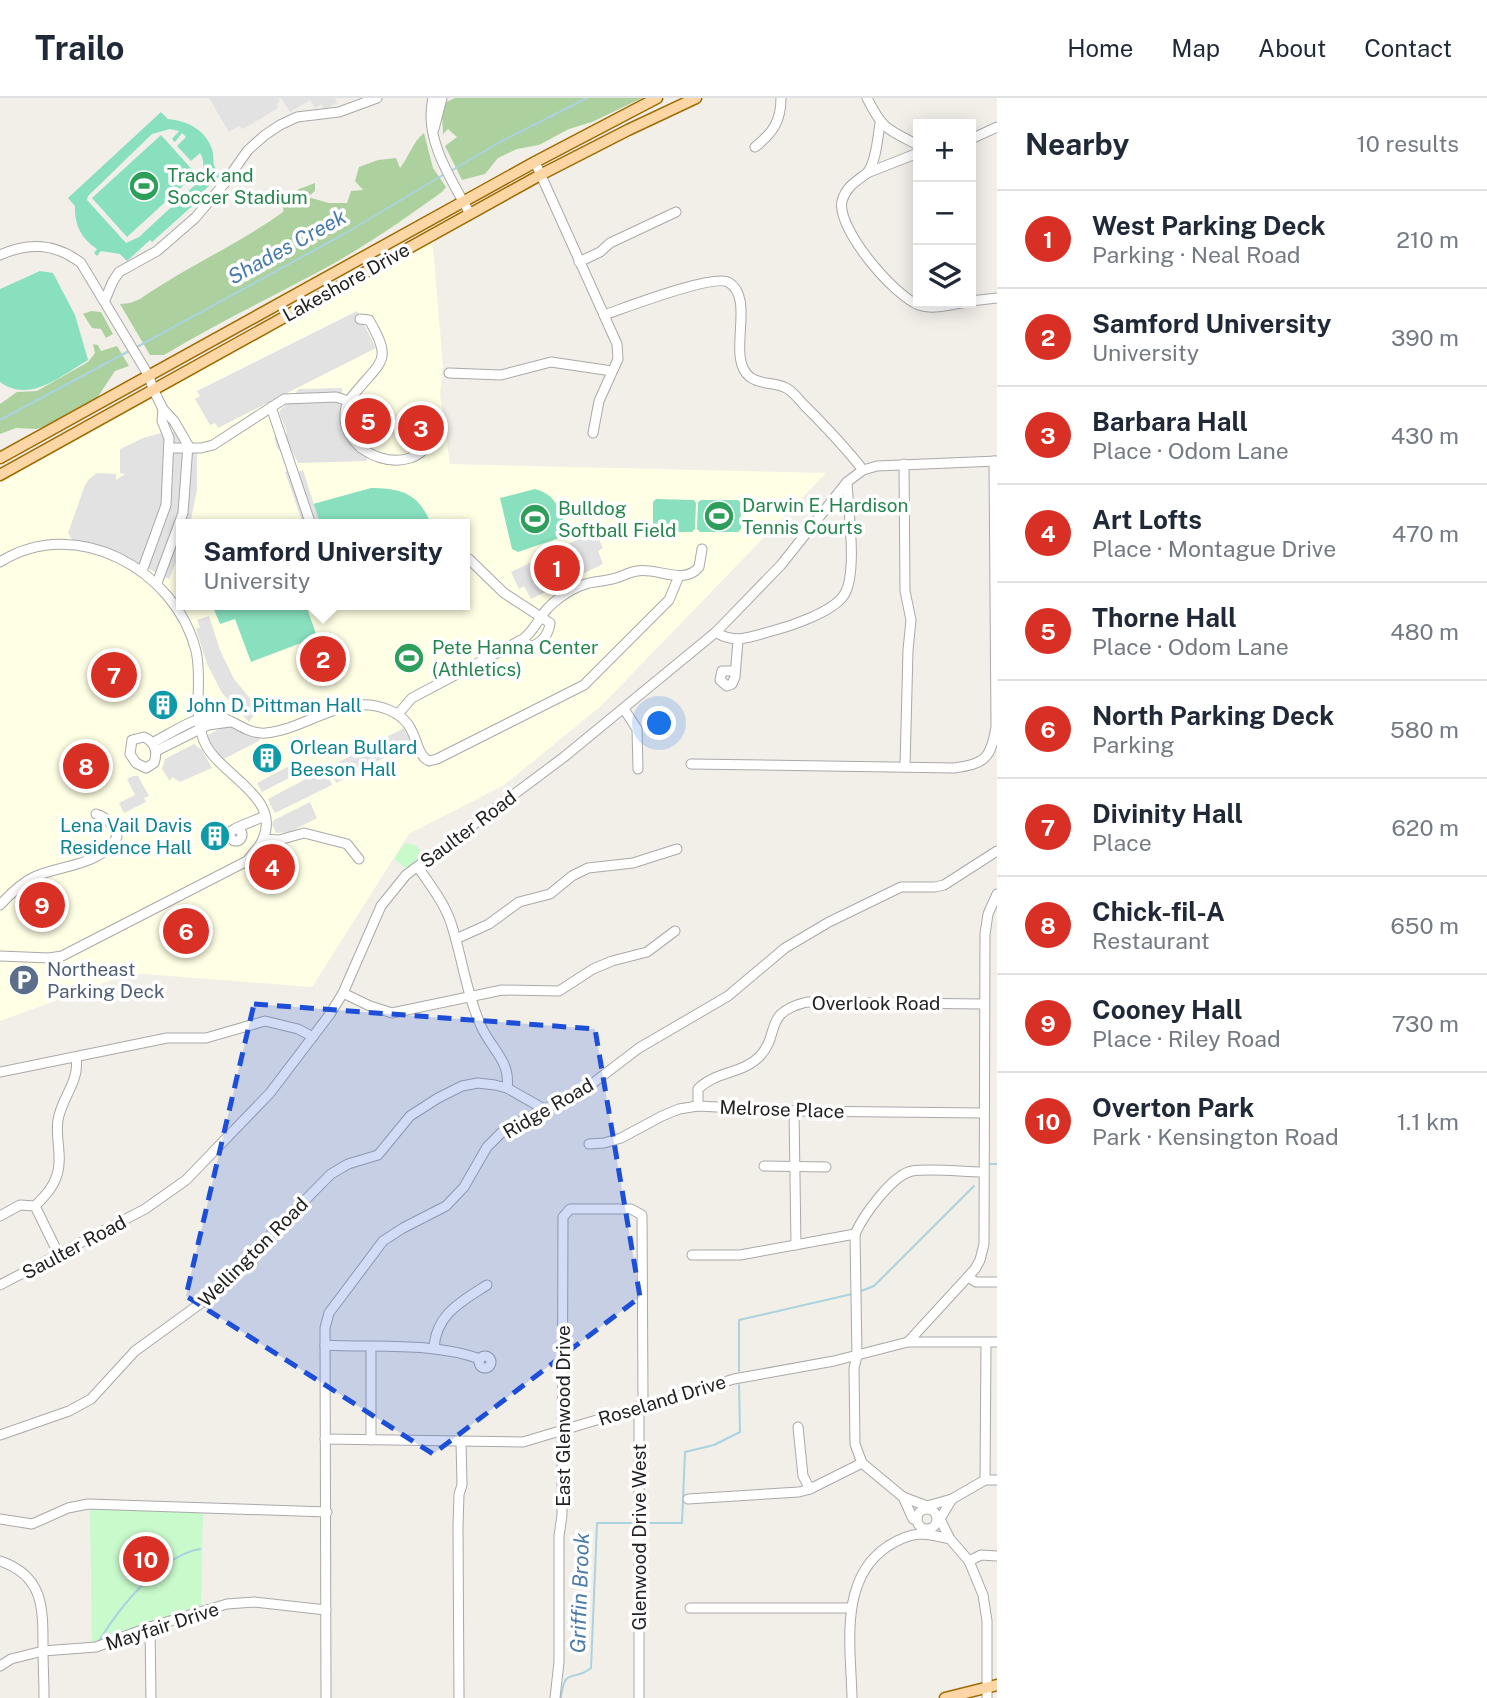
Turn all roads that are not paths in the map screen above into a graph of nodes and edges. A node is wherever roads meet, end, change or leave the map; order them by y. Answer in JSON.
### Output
{"nodes":[{"id":1,"x":377,"y":98,"type":"edge"},
{"id":2,"x":425,"y":98,"type":"edge"},
{"id":3,"x":433,"y":98,"type":"edge"},
{"id":4,"x":442,"y":98,"type":"edge"},
{"id":5,"x":657,"y":98,"type":"edge"},
{"id":6,"x":696,"y":98,"type":"edge"},
{"id":7,"x":781,"y":98,"type":"edge"},
{"id":8,"x":867,"y":98,"type":"edge"},
{"id":9,"x":430,"y":108,"type":"junction"},
{"id":10,"x":880,"y":123,"type":"junction"},
{"id":11,"x":997,"y":127,"type":"edge"},
{"id":12,"x":434,"y":130,"type":"junction"},
{"id":13,"x":976,"y":137,"type":"edge"},
{"id":14,"x":913,"y":143,"type":"edge"},
{"id":15,"x":755,"y":147,"type":"dead end"},
{"id":16,"x":913,"y":155,"type":"edge"},
{"id":17,"x":535,"y":162,"type":"junction"},
{"id":18,"x":867,"y":173,"type":"junction"},
{"id":19,"x":542,"y":174,"type":"junction"},
{"id":20,"x":464,"y":203,"type":"junction"},
{"id":21,"x":676,"y":212,"type":"dead end"},
{"id":22,"x":470,"y":214,"type":"junction"},
{"id":23,"x":0,"y":255,"type":"edge"},
{"id":24,"x":579,"y":262,"type":"junction"},
{"id":25,"x":997,"y":298,"type":"edge"},
{"id":26,"x":976,"y":300,"type":"edge"},
{"id":27,"x":913,"y":301,"type":"edge"},
{"id":28,"x":106,"y":303,"type":"junction"},
{"id":29,"x":604,"y":315,"type":"junction"},
{"id":30,"x":360,"y":319,"type":"dead end"},
{"id":31,"x":612,"y":371,"type":"junction"},
{"id":32,"x":449,"y":373,"type":"dead end"},
{"id":33,"x":149,"y":376,"type":"junction"},
{"id":34,"x":153,"y":389,"type":"junction"},
{"id":35,"x":348,"y":401,"type":"junction"},
{"id":36,"x":271,"y":407,"type":"junction"},
{"id":37,"x":163,"y":409,"type":"junction"},
{"id":38,"x":593,"y":433,"type":"dead end"},
{"id":39,"x":181,"y":435,"type":"junction"},
{"id":40,"x":432,"y":437,"type":"dead end"},
{"id":41,"x":169,"y":443,"type":"junction"},
{"id":42,"x":188,"y":449,"type":"junction"},
{"id":43,"x":0,"y":457,"type":"edge"},
{"id":44,"x":995,"y":461,"type":"edge"},
{"id":45,"x":904,"y":464,"type":"junction"},
{"id":46,"x":863,"y":470,"type":"junction"},
{"id":47,"x":0,"y":475,"type":"edge"},
{"id":48,"x":847,"y":482,"type":"junction"},
{"id":49,"x":181,"y":519,"type":"edge"},
{"id":50,"x":309,"y":519,"type":"edge"},
{"id":51,"x":176,"y":532,"type":"edge"},
{"id":52,"x":702,"y":549,"type":"dead end"},
{"id":53,"x":470,"y":560,"type":"edge"},
{"id":54,"x":0,"y":562,"type":"edge"},
{"id":55,"x":142,"y":571,"type":"junction"},
{"id":56,"x":678,"y":576,"type":"junction"},
{"id":57,"x":157,"y":583,"type":"junction"},
{"id":58,"x":176,"y":606,"type":"edge"},
{"id":59,"x":179,"y":610,"type":"edge"},
{"id":60,"x":542,"y":617,"type":"junction"},
{"id":61,"x":716,"y":632,"type":"junction"},
{"id":62,"x":738,"y":640,"type":"junction"},
{"id":63,"x":735,"y":671,"type":"dead end"},
{"id":64,"x":624,"y":709,"type":"junction"},
{"id":65,"x":398,"y":714,"type":"junction"},
{"id":66,"x":200,"y":724,"type":"junction"},
{"id":67,"x":997,"y":728,"type":"edge"},
{"id":68,"x":154,"y":747,"type":"dead end"},
{"id":69,"x":691,"y":764,"type":"dead end"},
{"id":70,"x":905,"y":767,"type":"junction"},
{"id":71,"x":638,"y":769,"type":"dead end"},
{"id":72,"x":96,"y":814,"type":"dead end"},
{"id":73,"x":265,"y":816,"type":"junction"},
{"id":74,"x":239,"y":832,"type":"dead end"},
{"id":75,"x":263,"y":839,"type":"junction"},
{"id":76,"x":677,"y":849,"type":"dead end"},
{"id":77,"x":997,"y":851,"type":"edge"},
{"id":78,"x":359,"y":859,"type":"dead end"},
{"id":79,"x":418,"y":867,"type":"junction"},
{"id":80,"x":997,"y":894,"type":"edge"},
{"id":81,"x":0,"y":905,"type":"edge"},
{"id":82,"x":675,"y":931,"type":"dead end"},
{"id":83,"x":456,"y":939,"type":"junction"},
{"id":84,"x":0,"y":956,"type":"edge"},
{"id":85,"x":343,"y":993,"type":"junction"},
{"id":86,"x":471,"y":995,"type":"junction"},
{"id":87,"x":984,"y":1004,"type":"junction"},
{"id":88,"x":313,"y":1037,"type":"junction"},
{"id":89,"x":76,"y":1058,"type":"junction"},
{"id":90,"x":0,"y":1072,"type":"edge"},
{"id":91,"x":507,"y":1088,"type":"junction"},
{"id":92,"x":524,"y":1099,"type":"junction"},
{"id":93,"x":698,"y":1106,"type":"junction"},
{"id":94,"x":544,"y":1109,"type":"junction"},
{"id":95,"x":794,"y":1111,"type":"junction"},
{"id":96,"x":984,"y":1113,"type":"junction"},
{"id":97,"x":520,"y":1122,"type":"junction"},
{"id":98,"x":589,"y":1144,"type":"dead end"},
{"id":99,"x":764,"y":1166,"type":"dead end"},
{"id":100,"x":795,"y":1167,"type":"junction"},
{"id":101,"x":826,"y":1167,"type":"dead end"},
{"id":102,"x":983,"y":1172,"type":"junction"},
{"id":103,"x":34,"y":1206,"type":"junction"},
{"id":104,"x":636,"y":1212,"type":"joint"},
{"id":105,"x":0,"y":1216,"type":"edge"},
{"id":106,"x":855,"y":1234,"type":"junction"},
{"id":107,"x":796,"y":1245,"type":"junction"},
{"id":108,"x":59,"y":1255,"type":"junction"},
{"id":109,"x":691,"y":1255,"type":"dead end"},
{"id":110,"x":968,"y":1277,"type":"junction"},
{"id":111,"x":997,"y":1282,"type":"edge"},
{"id":112,"x":0,"y":1285,"type":"edge"},
{"id":113,"x":487,"y":1285,"type":"dead end"},
{"id":114,"x":932,"y":1317,"type":"junction"},
{"id":115,"x":908,"y":1342,"type":"junction"},
{"id":116,"x":945,"y":1342,"type":"junction"},
{"id":117,"x":997,"y":1342,"type":"edge"},
{"id":118,"x":986,"y":1343,"type":"junction"},
{"id":119,"x":325,"y":1345,"type":"junction"},
{"id":120,"x":371,"y":1347,"type":"junction"},
{"id":121,"x":434,"y":1348,"type":"junction"},
{"id":122,"x":857,"y":1356,"type":"junction"},
{"id":123,"x":480,"y":1359,"type":"dead end"},
{"id":124,"x":639,"y":1407,"type":"junction"},
{"id":125,"x":798,"y":1427,"type":"dead end"},
{"id":126,"x":563,"y":1430,"type":"junction"},
{"id":127,"x":0,"y":1435,"type":"edge"},
{"id":128,"x":325,"y":1439,"type":"junction"},
{"id":129,"x":371,"y":1440,"type":"junction"},
{"id":130,"x":461,"y":1442,"type":"junction"},
{"id":131,"x":862,"y":1463,"type":"junction"},
{"id":132,"x":985,"y":1480,"type":"junction"},
{"id":133,"x":997,"y":1480,"type":"edge"},
{"id":134,"x":810,"y":1489,"type":"junction"},
{"id":135,"x":903,"y":1497,"type":"junction"},
{"id":136,"x":688,"y":1499,"type":"dead end"},
{"id":137,"x":952,"y":1499,"type":"junction"},
{"id":138,"x":927,"y":1507,"type":"junction"},
{"id":139,"x":327,"y":1512,"type":"junction"},
{"id":140,"x":0,"y":1519,"type":"edge"},
{"id":141,"x":939,"y":1519,"type":"junction"},
{"id":142,"x":915,"y":1520,"type":"junction"},
{"id":143,"x":925,"y":1531,"type":"junction"},
{"id":144,"x":902,"y":1537,"type":"junction"},
{"id":145,"x":950,"y":1539,"type":"junction"},
{"id":146,"x":997,"y":1556,"type":"edge"},
{"id":147,"x":0,"y":1561,"type":"edge"},
{"id":148,"x":969,"y":1561,"type":"junction"},
{"id":149,"x":690,"y":1608,"type":"dead end"},
{"id":150,"x":851,"y":1608,"type":"junction"},
{"id":151,"x":326,"y":1610,"type":"junction"},
{"id":152,"x":150,"y":1628,"type":"junction"},
{"id":153,"x":43,"y":1651,"type":"junction"},
{"id":154,"x":0,"y":1666,"type":"edge"},
{"id":155,"x":990,"y":1690,"type":"edge"},
{"id":156,"x":44,"y":1698,"type":"edge"},
{"id":157,"x":151,"y":1698,"type":"edge"},
{"id":158,"x":326,"y":1698,"type":"edge"},
{"id":159,"x":459,"y":1698,"type":"edge"},
{"id":160,"x":555,"y":1698,"type":"edge"},
{"id":161,"x":639,"y":1698,"type":"edge"},
{"id":162,"x":852,"y":1698,"type":"edge"},
{"id":163,"x":944,"y":1698,"type":"edge"}],
"edges":[{"from":1,"to":28,"type":"street"},
{"from":2,"to":9,"type":"street"},
{"from":3,"to":9,"type":"street"},
{"from":4,"to":12,"type":"street"},
{"from":5,"to":17,"type":"main road","name":"Lakeshore Drive"},
{"from":6,"to":19,"type":"main road","name":"Lakeshore Drive"},
{"from":7,"to":15,"type":"street"},
{"from":8,"to":10,"type":"street"},
{"from":9,"to":12,"type":"street"},
{"from":10,"to":14,"type":"street"},
{"from":10,"to":18,"type":"street"},
{"from":11,"to":13,"type":"street"},
{"from":12,"to":20,"type":"street"},
{"from":16,"to":18,"type":"street"},
{"from":17,"to":19,"type":"street"},
{"from":17,"to":20,"type":"main road","name":"Lakeshore Drive"},
{"from":18,"to":27,"type":"street"},
{"from":19,"to":22,"type":"main road","name":"Lakeshore Drive"},
{"from":19,"to":24,"type":"street"},
{"from":20,"to":22,"type":"street"},
{"from":20,"to":33,"type":"main road","name":"Lakeshore Drive"},
{"from":21,"to":24,"type":"street"},
{"from":22,"to":34,"type":"main road","name":"Lakeshore Drive"},
{"from":23,"to":28,"type":"street"},
{"from":24,"to":29,"type":"street"},
{"from":25,"to":26,"type":"street"},
{"from":28,"to":33,"type":"street"},
{"from":29,"to":31,"type":"street"},
{"from":29,"to":46,"type":"street"},
{"from":30,"to":35,"type":"street"},
{"from":31,"to":32,"type":"street"},
{"from":31,"to":38,"type":"street"},
{"from":33,"to":34,"type":"street"},
{"from":33,"to":43,"type":"main road","name":"Lakeshore Drive"},
{"from":34,"to":37,"type":"street"},
{"from":34,"to":47,"type":"main road","name":"Lakeshore Drive"},
{"from":35,"to":36,"type":"street"},
{"from":35,"to":40,"type":"street"},
{"from":36,"to":42,"type":"street"},
{"from":36,"to":50,"type":"street"},
{"from":37,"to":39,"type":"street"},
{"from":37,"to":41,"type":"street"},
{"from":39,"to":41,"type":"street"},
{"from":39,"to":42,"type":"street"},
{"from":41,"to":42,"type":"street"},
{"from":41,"to":55,"type":"street"},
{"from":42,"to":49,"type":"street"},
{"from":44,"to":45,"type":"street","name":"Saulter Road"},
{"from":44,"to":67,"type":"street"},
{"from":45,"to":46,"type":"street","name":"Saulter Road"},
{"from":45,"to":70,"type":"street"},
{"from":46,"to":48,"type":"street","name":"Saulter Road"},
{"from":48,"to":61,"type":"street","name":"Saulter Road"},
{"from":48,"to":62,"type":"street"},
{"from":51,"to":57,"type":"street"},
{"from":52,"to":56,"type":"street"},
{"from":53,"to":60,"type":"street"},
{"from":54,"to":55,"type":"street"},
{"from":55,"to":57,"type":"street"},
{"from":56,"to":60,"type":"street"},
{"from":56,"to":65,"type":"street"},
{"from":57,"to":58,"type":"street"},
{"from":59,"to":66,"type":"street"},
{"from":60,"to":65,"type":"street"},
{"from":61,"to":62,"type":"street"},
{"from":61,"to":64,"type":"street","name":"Saulter Road"},
{"from":62,"to":63,"type":"street"},
{"from":64,"to":71,"type":"street"},
{"from":64,"to":79,"type":"street","name":"Saulter Road"},
{"from":65,"to":66,"type":"street"},
{"from":66,"to":68,"type":"street"},
{"from":66,"to":73,"type":"street"},
{"from":67,"to":70,"type":"street"},
{"from":69,"to":70,"type":"street"},
{"from":72,"to":81,"type":"street"},
{"from":73,"to":74,"type":"street"},
{"from":73,"to":75,"type":"street"},
{"from":75,"to":78,"type":"street"},
{"from":75,"to":84,"type":"street"},
{"from":76,"to":83,"type":"street"},
{"from":77,"to":94,"type":"street","name":"Ridge Road"},
{"from":79,"to":83,"type":"street"},
{"from":79,"to":85,"type":"street","name":"Saulter Road"},
{"from":80,"to":87,"type":"street"},
{"from":82,"to":86,"type":"street"},
{"from":83,"to":86,"type":"street"},
{"from":85,"to":86,"type":"street"},
{"from":85,"to":88,"type":"street","name":"Saulter Road"},
{"from":86,"to":91,"type":"street"},
{"from":87,"to":93,"type":"street","name":"Overlook Road"},
{"from":87,"to":96,"type":"street"},
{"from":88,"to":89,"type":"street"},
{"from":88,"to":108,"type":"street","name":"Saulter Road"},
{"from":89,"to":90,"type":"street"},
{"from":89,"to":103,"type":"street"},
{"from":91,"to":92,"type":"street"},
{"from":91,"to":127,"type":"street","name":"Wellington Road"},
{"from":92,"to":94,"type":"street"},
{"from":92,"to":97,"type":"street"},
{"from":93,"to":95,"type":"street","name":"Melrose Place"},
{"from":93,"to":98,"type":"street","name":"Melrose Place"},
{"from":94,"to":97,"type":"street","name":"Ridge Road"},
{"from":95,"to":96,"type":"street","name":"Melrose Place"},
{"from":95,"to":100,"type":"street"},
{"from":96,"to":102,"type":"street"},
{"from":97,"to":119,"type":"street","name":"Ridge Road"},
{"from":99,"to":100,"type":"street"},
{"from":100,"to":101,"type":"street"},
{"from":100,"to":107,"type":"street"},
{"from":102,"to":106,"type":"street"},
{"from":102,"to":110,"type":"street"},
{"from":103,"to":105,"type":"street"},
{"from":103,"to":108,"type":"street"},
{"from":104,"to":124,"type":"street","name":"Glenwood Drive West"},
{"from":104,"to":126,"type":"street","name":"East Glenwood Drive"},
{"from":106,"to":107,"type":"street"},
{"from":106,"to":122,"type":"street"},
{"from":107,"to":109,"type":"street"},
{"from":108,"to":112,"type":"street","name":"Saulter Road"},
{"from":110,"to":111,"type":"street"},
{"from":110,"to":114,"type":"street"},
{"from":113,"to":121,"type":"street"},
{"from":114,"to":115,"type":"street"},
{"from":114,"to":116,"type":"street"},
{"from":115,"to":116,"type":"street","name":"Roseland Drive"},
{"from":115,"to":122,"type":"street","name":"Roseland Drive"},
{"from":116,"to":118,"type":"street","name":"Roseland Drive"},
{"from":117,"to":118,"type":"street","name":"Roseland Drive"},
{"from":118,"to":132,"type":"street"},
{"from":119,"to":120,"type":"street"},
{"from":119,"to":128,"type":"street","name":"Ridge Road"},
{"from":120,"to":121,"type":"street"},
{"from":120,"to":129,"type":"street"},
{"from":121,"to":123,"type":"street"},
{"from":122,"to":124,"type":"street","name":"Roseland Drive"},
{"from":122,"to":131,"type":"street"},
{"from":124,"to":126,"type":"street","name":"Roseland Drive"},
{"from":124,"to":161,"type":"street","name":"Glenwood Drive West"},
{"from":125,"to":134,"type":"street"},
{"from":126,"to":130,"type":"street","name":"Roseland Drive"},
{"from":126,"to":160,"type":"street","name":"East Glenwood Drive"},
{"from":128,"to":129,"type":"street","name":"Roseland Drive"},
{"from":128,"to":139,"type":"street","name":"Ridge Road"},
{"from":129,"to":130,"type":"street","name":"Roseland Drive"},
{"from":130,"to":159,"type":"street"},
{"from":131,"to":134,"type":"street"},
{"from":131,"to":135,"type":"street"},
{"from":132,"to":133,"type":"street"},
{"from":132,"to":137,"type":"street"},
{"from":134,"to":136,"type":"street"},
{"from":135,"to":138,"type":"street"},
{"from":135,"to":142,"type":"street"},
{"from":137,"to":138,"type":"street"},
{"from":137,"to":141,"type":"street"},
{"from":138,"to":141,"type":"street"},
{"from":138,"to":142,"type":"street"},
{"from":139,"to":140,"type":"street"},
{"from":139,"to":151,"type":"street","name":"Ridge Road"},
{"from":141,"to":143,"type":"street"},
{"from":141,"to":145,"type":"street"},
{"from":142,"to":143,"type":"street"},
{"from":142,"to":144,"type":"street"},
{"from":143,"to":144,"type":"street"},
{"from":143,"to":145,"type":"street"},
{"from":144,"to":150,"type":"street"},
{"from":145,"to":148,"type":"street"},
{"from":146,"to":148,"type":"street"},
{"from":147,"to":153,"type":"street"},
{"from":148,"to":155,"type":"street"},
{"from":149,"to":150,"type":"street"},
{"from":150,"to":162,"type":"street"},
{"from":151,"to":152,"type":"street","name":"Mayfair Drive"},
{"from":151,"to":158,"type":"street","name":"Ridge Road"},
{"from":152,"to":153,"type":"street","name":"Mayfair Drive"},
{"from":152,"to":157,"type":"street"},
{"from":153,"to":154,"type":"street","name":"Mayfair Drive"},
{"from":153,"to":156,"type":"street"},
{"from":155,"to":163,"type":"main road"}]}
